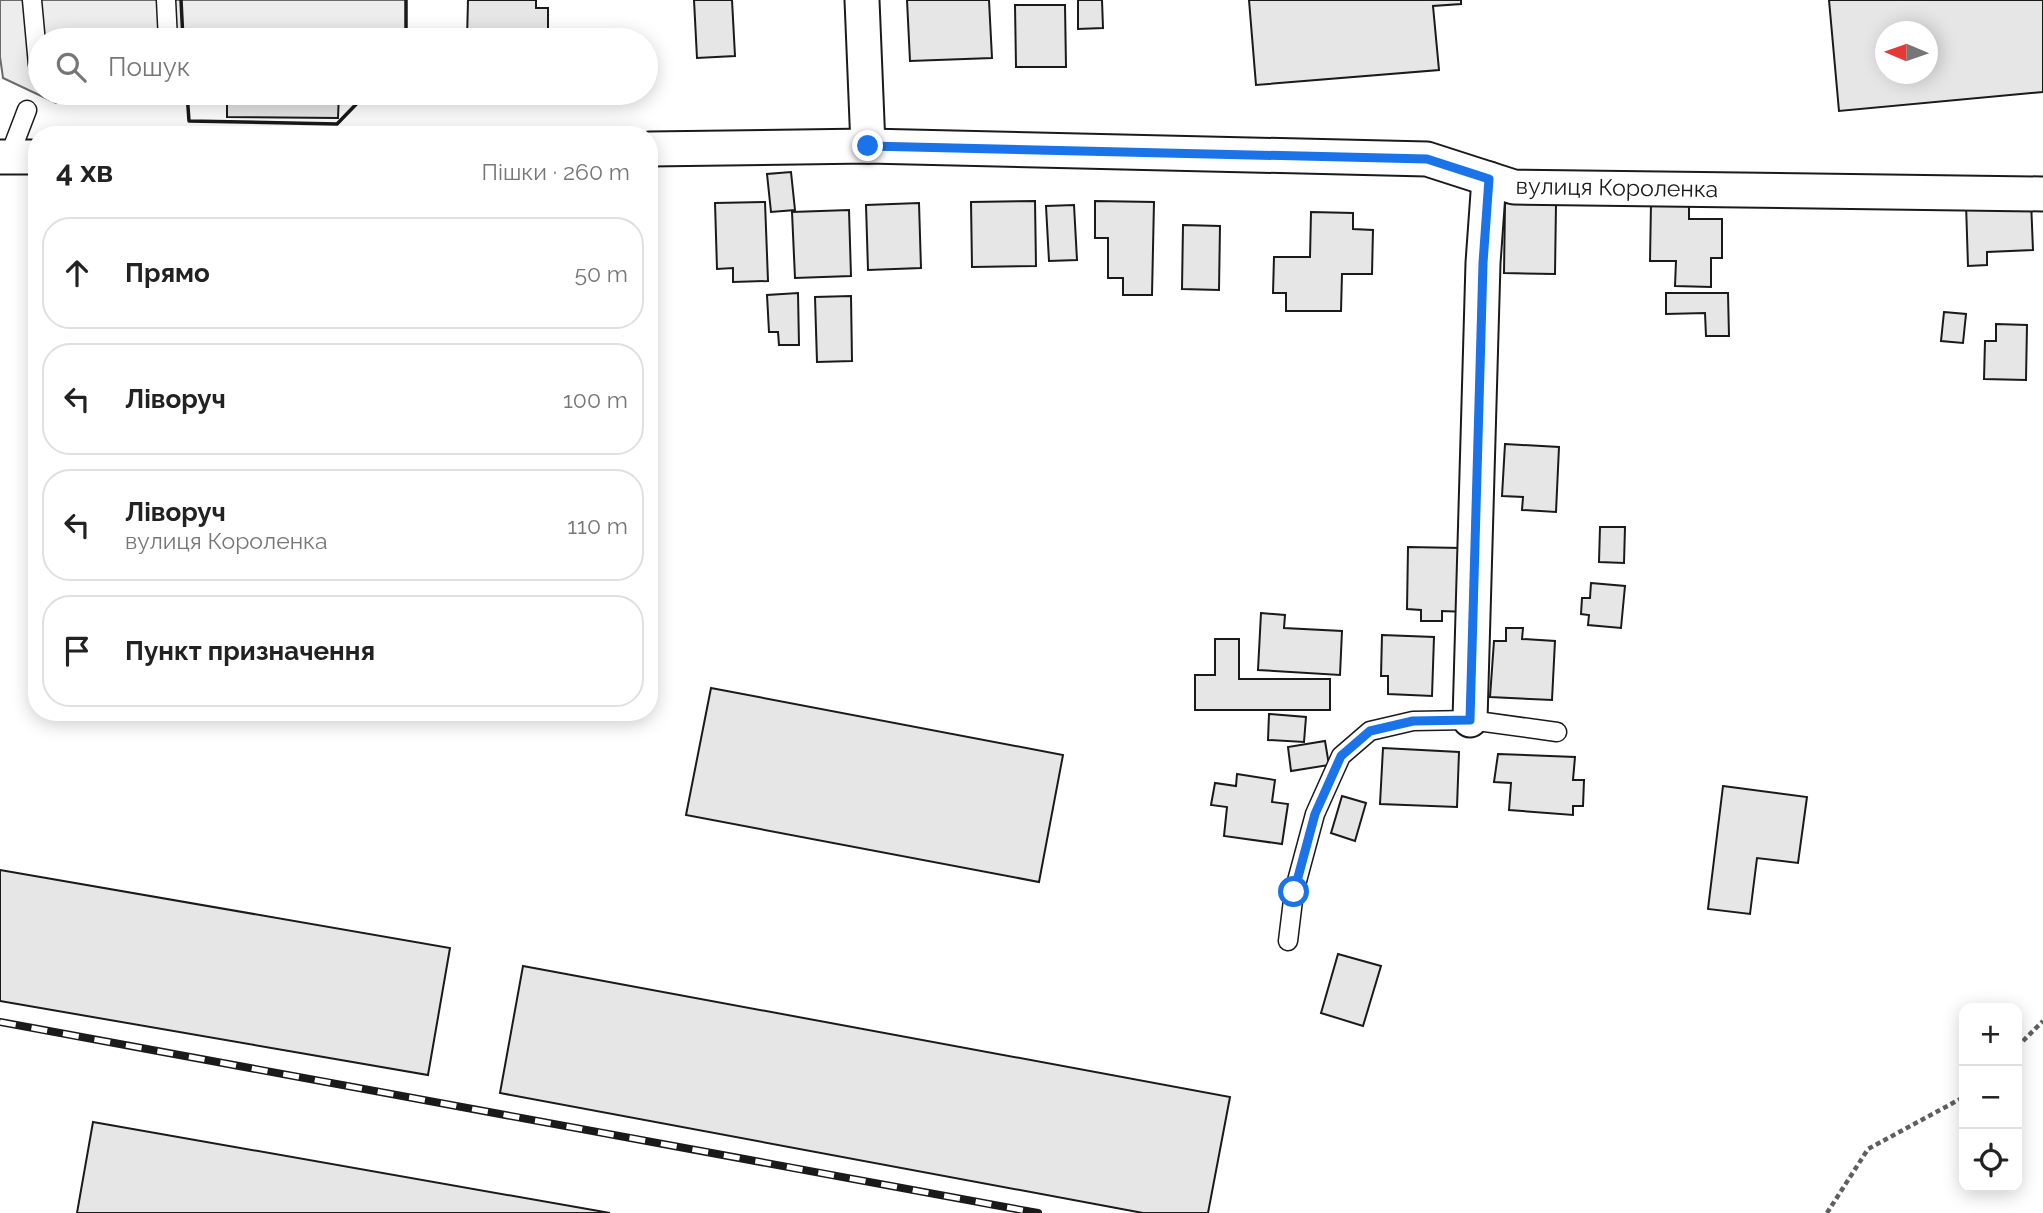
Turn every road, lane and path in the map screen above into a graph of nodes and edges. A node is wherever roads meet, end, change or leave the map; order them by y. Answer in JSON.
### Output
{"nodes":[{"id":1,"x":32,"y":0,"type":"edge"},
{"id":2,"x":166,"y":0,"type":"edge"},
{"id":3,"x":862,"y":0,"type":"edge"},
{"id":4,"x":35,"y":28,"type":"edge"},
{"id":5,"x":167,"y":28,"type":"edge"},
{"id":6,"x":27,"y":110,"type":"dead end"},
{"id":7,"x":868,"y":146,"type":"junction"},
{"id":8,"x":658,"y":149,"type":"edge"},
{"id":9,"x":15,"y":157,"type":"edge"},
{"id":10,"x":1489,"y":179,"type":"junction"},
{"id":11,"x":2043,"y":194,"type":"edge"},
{"id":12,"x":1470,"y":720,"type":"junction"},
{"id":13,"x":1557,"y":732,"type":"dead end"},
{"id":14,"x":1288,"y":941,"type":"dead end"},
{"id":15,"x":2043,"y":1021,"type":"edge"},
{"id":16,"x":2022,"y":1042,"type":"edge"},
{"id":17,"x":1959,"y":1100,"type":"edge"},
{"id":18,"x":1827,"y":1213,"type":"edge"}],
"edges":[{"from":1,"to":4,"type":"lane"},
{"from":2,"to":5,"type":"lane"},
{"from":3,"to":7,"type":"street"},
{"from":6,"to":9,"type":"lane"},
{"from":7,"to":8,"type":"street","name":"вулиця Короленка"},
{"from":7,"to":10,"type":"street","name":"вулиця Короленка"},
{"from":10,"to":11,"type":"street","name":"вулиця Короленка"},
{"from":10,"to":12,"type":"street"},
{"from":12,"to":13,"type":"lane"},
{"from":12,"to":14,"type":"lane"},
{"from":15,"to":16,"type":"path"},
{"from":17,"to":18,"type":"path"}]}
